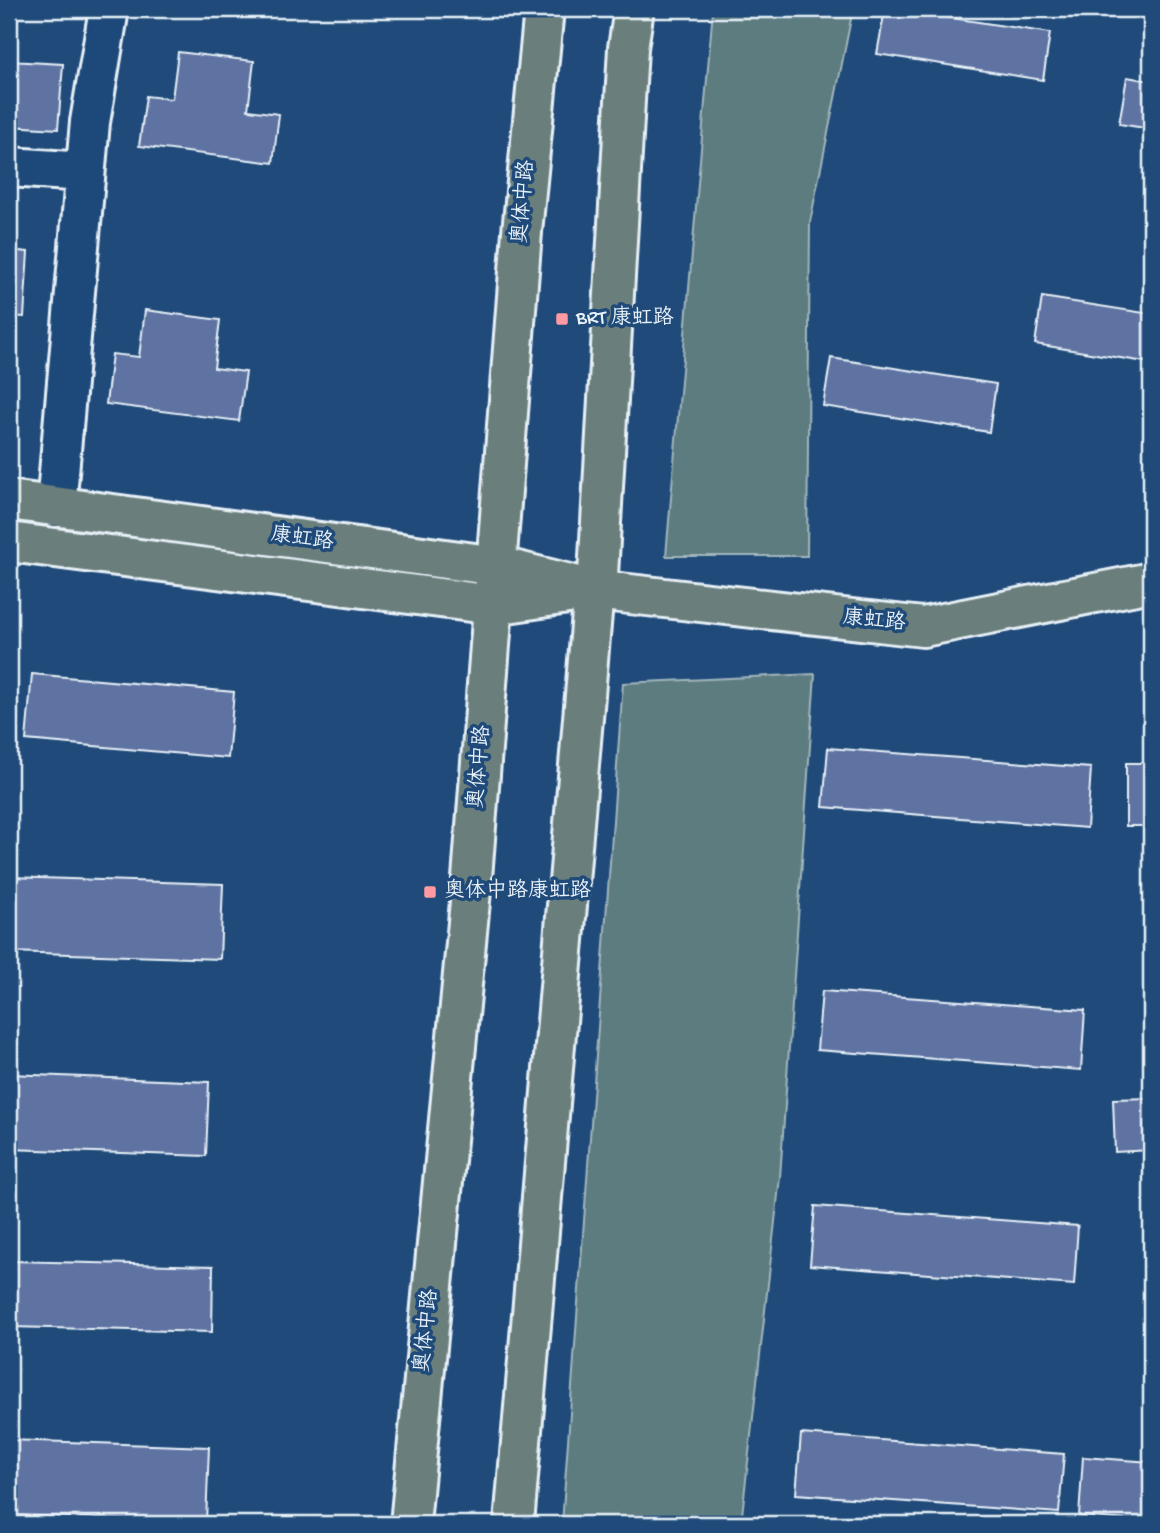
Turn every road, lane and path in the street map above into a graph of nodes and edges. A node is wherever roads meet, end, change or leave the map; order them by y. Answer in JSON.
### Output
{"nodes":[{"id":1,"x":109,"y":9,"type":"edge"},
{"id":2,"x":544,"y":9,"type":"edge"},
{"id":3,"x":634,"y":9,"type":"edge"},
{"id":4,"x":9,"y":167,"type":"edge"},
{"id":5,"x":85,"y":172,"type":"junction"},
{"id":6,"x":9,"y":500,"type":"edge"},
{"id":7,"x":56,"y":507,"type":"junction"},
{"id":8,"x":9,"y":542,"type":"edge"},
{"id":9,"x":497,"y":566,"type":"junction"},
{"id":10,"x":1151,"y":582,"type":"edge"},
{"id":11,"x":594,"y":590,"type":"junction"},
{"id":12,"x":494,"y":605,"type":"junction"},
{"id":13,"x":410,"y":1524,"type":"edge"},
{"id":14,"x":514,"y":1524,"type":"edge"}],
"edges":[{"from":1,"to":5,"type":"street"},
{"from":2,"to":9,"type":"main road","name":"奥体中路"},
{"from":3,"to":11,"type":"main road"},
{"from":4,"to":5,"type":"street"},
{"from":5,"to":7,"type":"street"},
{"from":6,"to":7,"type":"main road","name":"康虹路"},
{"from":7,"to":9,"type":"main road","name":"康虹路"},
{"from":8,"to":12,"type":"main road","name":"康虹路"},
{"from":9,"to":11,"type":"main road","name":"康虹路"},
{"from":9,"to":12,"type":"main road","name":"奥体中路"},
{"from":10,"to":11,"type":"main road","name":"康虹路"},
{"from":11,"to":12,"type":"main road","name":"康虹路"},
{"from":11,"to":14,"type":"main road"},
{"from":12,"to":13,"type":"main road","name":"奥体中路"}]}
